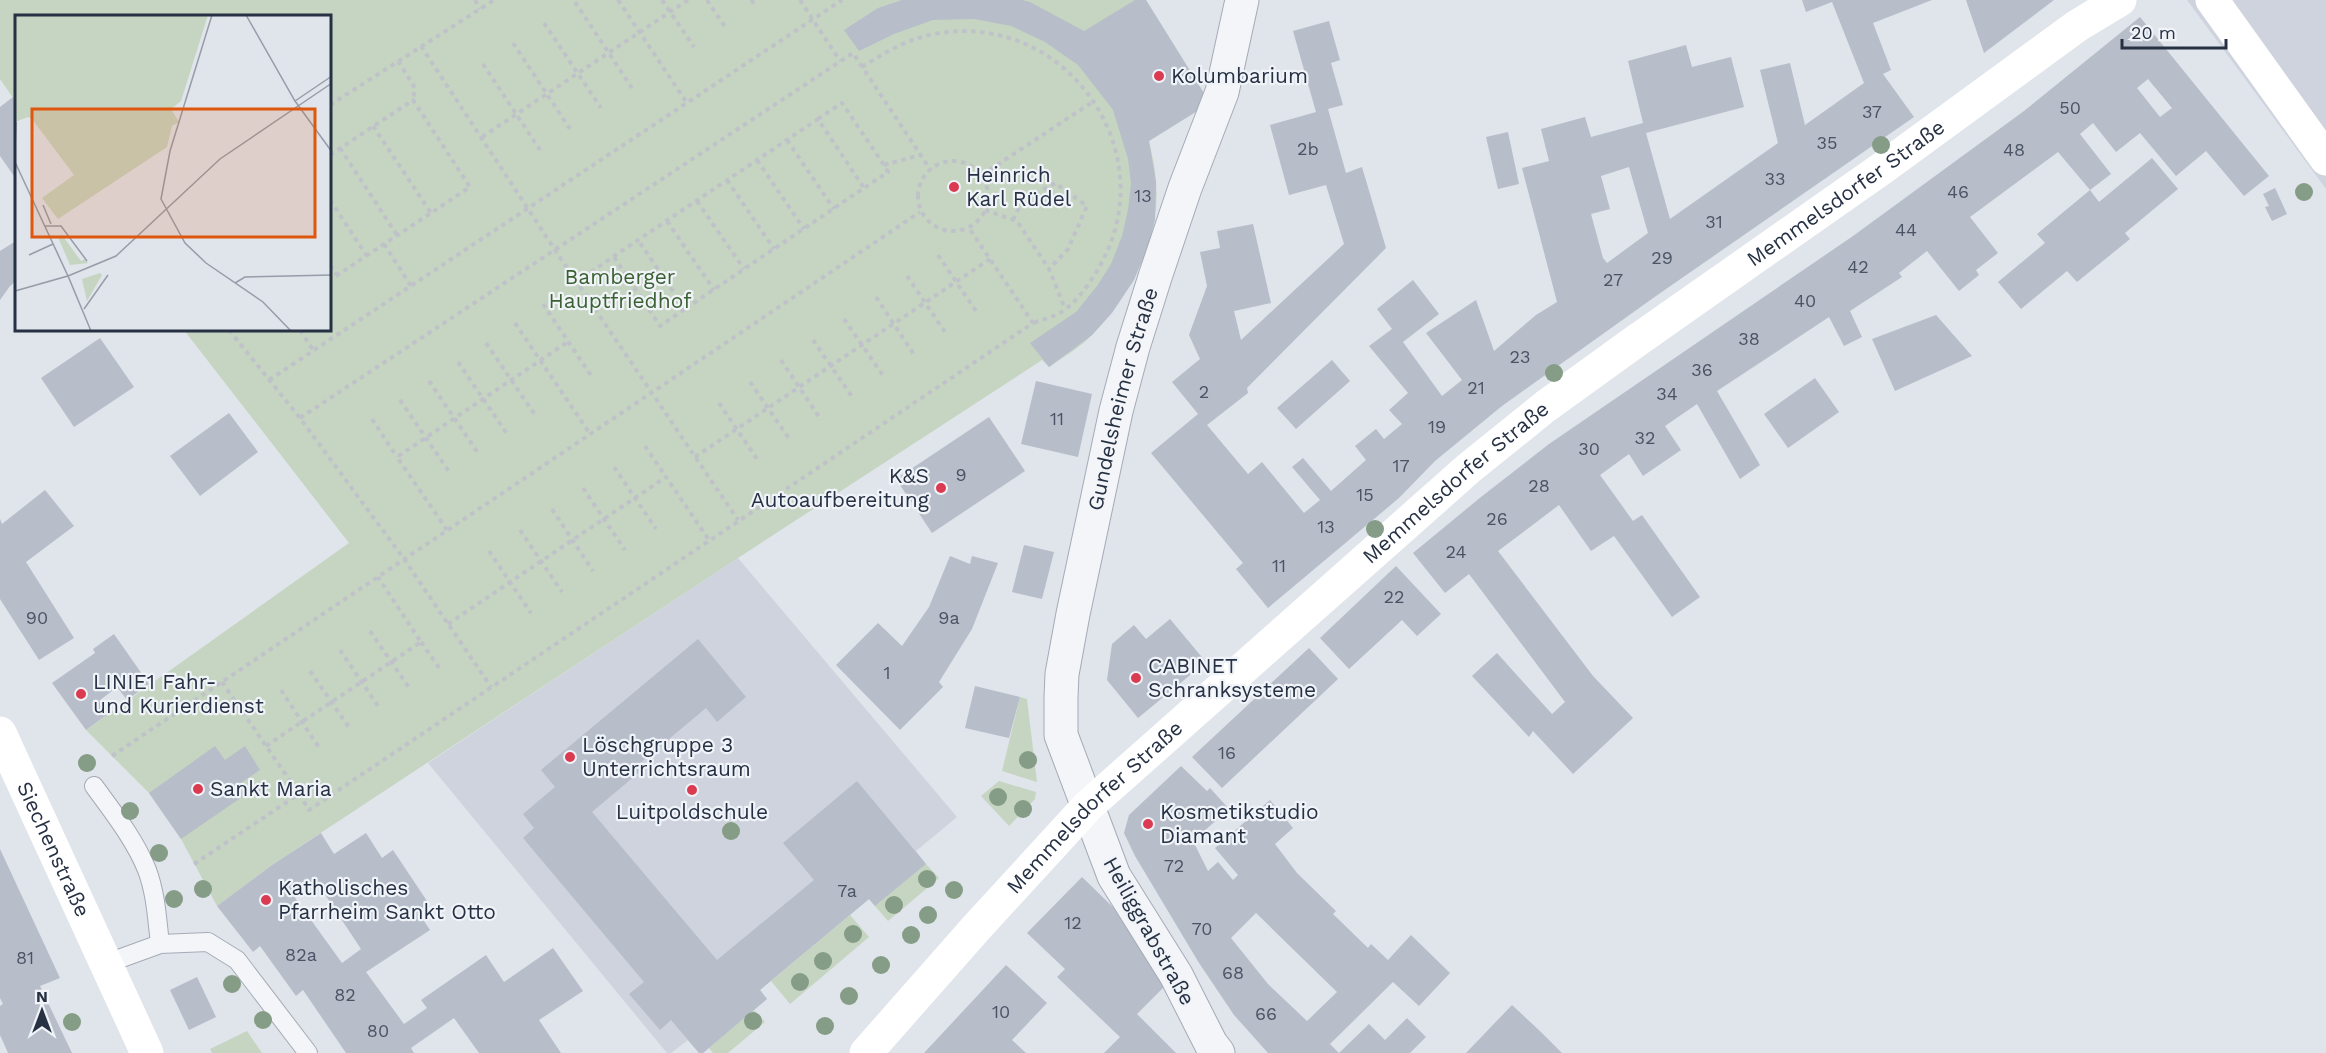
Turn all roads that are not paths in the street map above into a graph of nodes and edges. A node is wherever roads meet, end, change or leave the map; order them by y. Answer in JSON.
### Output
{"nodes":[{"id":1,"x":1242,"y":0,"type":"edge"},
{"id":2,"x":2120,"y":0,"type":"edge"},
{"id":3,"x":2212,"y":0,"type":"edge"},
{"id":4,"x":2326,"y":159,"type":"edge"},
{"id":5,"x":0,"y":734,"type":"edge"},
{"id":6,"x":94,"y":786,"type":"dead end"},
{"id":7,"x":1088,"y":806,"type":"junction"},
{"id":8,"x":160,"y":944,"type":"junction"},
{"id":9,"x":105,"y":964,"type":"junction"},
{"id":10,"x":147,"y":1053,"type":"edge"},
{"id":11,"x":308,"y":1053,"type":"edge"},
{"id":12,"x":866,"y":1053,"type":"edge"},
{"id":13,"x":1218,"y":1053,"type":"edge"}],
"edges":[{"from":1,"to":7,"type":"street","name":"Gundelsheimer Straße"},
{"from":2,"to":7,"type":"main road","name":"Memmelsdorfer Straße"},
{"from":3,"to":4,"type":"main road"},
{"from":5,"to":9,"type":"main road","name":"Siechenstraße"},
{"from":6,"to":8,"type":"lane"},
{"from":7,"to":12,"type":"main road","name":"Memmelsdorfer Straße"},
{"from":7,"to":13,"type":"street","name":"Heiliggrabstraße"},
{"from":8,"to":9,"type":"lane"},
{"from":8,"to":11,"type":"lane"},
{"from":9,"to":10,"type":"main road","name":"Siechenstraße"}]}
